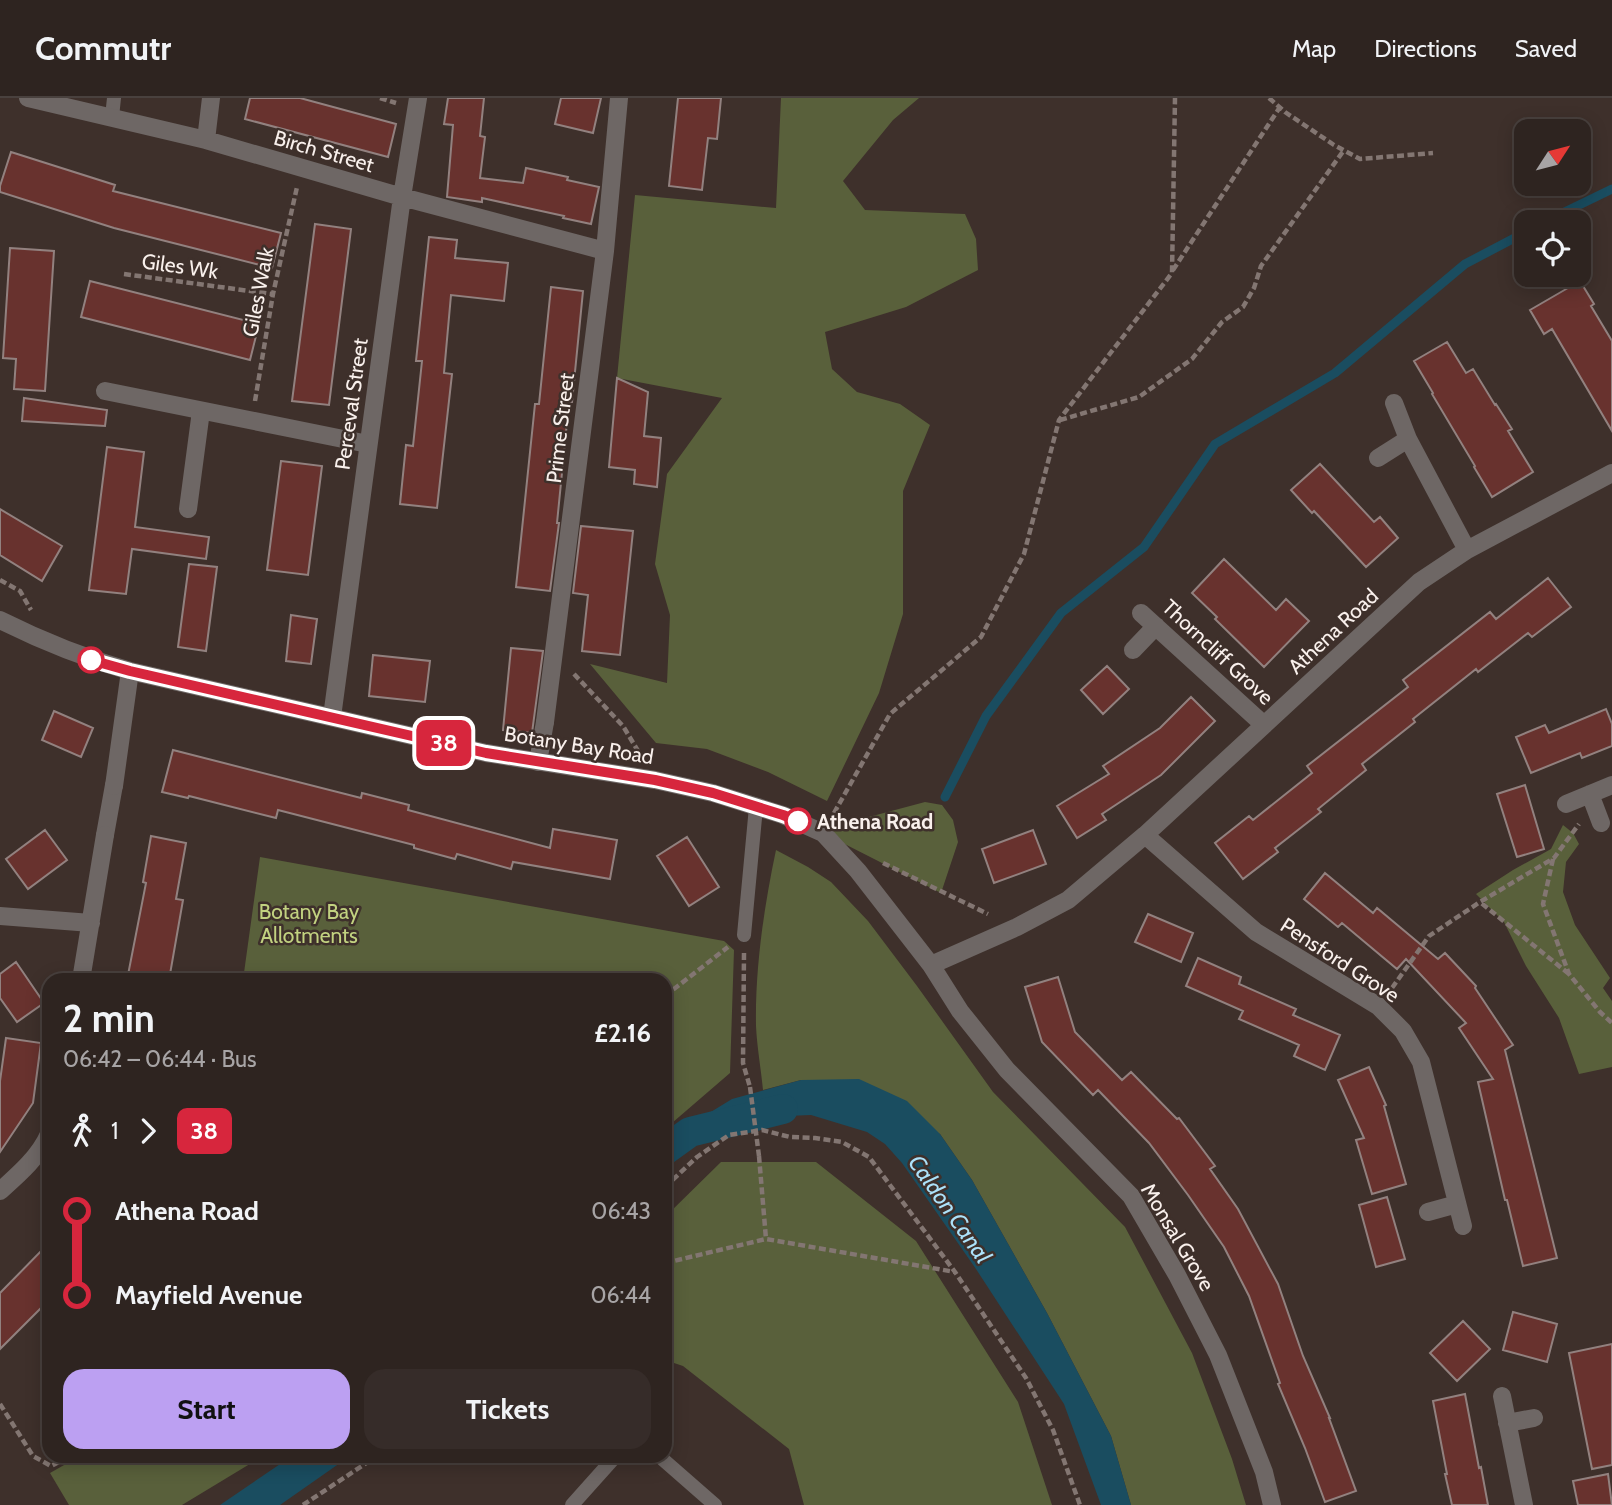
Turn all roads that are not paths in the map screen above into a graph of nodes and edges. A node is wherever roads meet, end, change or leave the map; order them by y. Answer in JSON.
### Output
{"nodes":[{"id":1,"x":28,"y":98,"type":"edge"},
{"id":2,"x":114,"y":98,"type":"edge"},
{"id":3,"x":211,"y":98,"type":"edge"},
{"id":4,"x":418,"y":98,"type":"edge"},
{"id":5,"x":620,"y":98,"type":"edge"},
{"id":6,"x":112,"y":117,"type":"junction"},
{"id":7,"x":206,"y":140,"type":"junction"},
{"id":8,"x":402,"y":197,"type":"junction"},
{"id":9,"x":606,"y":251,"type":"junction"},
{"id":10,"x":105,"y":391,"type":"dead end"},
{"id":11,"x":1394,"y":403,"type":"dead end"},
{"id":12,"x":201,"y":411,"type":"junction"},
{"id":13,"x":1408,"y":439,"type":"junction"},
{"id":14,"x":368,"y":444,"type":"junction"},
{"id":15,"x":1378,"y":458,"type":"dead end"},
{"id":16,"x":1612,"y":473,"type":"edge"},
{"id":17,"x":188,"y":509,"type":"dead end"},
{"id":18,"x":1467,"y":550,"type":"junction"},
{"id":19,"x":1141,"y":613,"type":"dead end"},
{"id":20,"x":0,"y":620,"type":"edge"},
{"id":21,"x":1156,"y":626,"type":"junction"},
{"id":22,"x":1133,"y":650,"type":"dead end"},
{"id":23,"x":130,"y":671,"type":"junction"},
{"id":24,"x":332,"y":717,"type":"junction"},
{"id":25,"x":1264,"y":726,"type":"junction"},
{"id":26,"x":538,"y":762,"type":"junction"},
{"id":27,"x":1612,"y":785,"type":"edge"},
{"id":28,"x":1590,"y":794,"type":"junction"},
{"id":29,"x":1566,"y":804,"type":"dead end"},
{"id":30,"x":756,"y":807,"type":"junction"},
{"id":31,"x":1601,"y":823,"type":"dead end"},
{"id":32,"x":1145,"y":835,"type":"junction"},
{"id":33,"x":0,"y":915,"type":"edge"},
{"id":34,"x":91,"y":923,"type":"junction"},
{"id":35,"x":744,"y":935,"type":"road end"},
{"id":36,"x":931,"y":965,"type":"junction"},
{"id":37,"x":82,"y":973,"type":"edge"},
{"id":38,"x":42,"y":1148,"type":"edge"},
{"id":39,"x":0,"y":1191,"type":"edge"},
{"id":40,"x":1457,"y":1204,"type":"junction"},
{"id":41,"x":1427,"y":1212,"type":"dead end"},
{"id":42,"x":1463,"y":1226,"type":"dead end"},
{"id":43,"x":1502,"y":1396,"type":"dead end"},
{"id":44,"x":1534,"y":1418,"type":"dead end"},
{"id":45,"x":1507,"y":1423,"type":"junction"},
{"id":46,"x":610,"y":1463,"type":"edge"},
{"id":47,"x":667,"y":1463,"type":"edge"},
{"id":48,"x":572,"y":1505,"type":"edge"},
{"id":49,"x":715,"y":1505,"type":"edge"},
{"id":50,"x":1272,"y":1505,"type":"edge"},
{"id":51,"x":1524,"y":1505,"type":"edge"}],
"edges":[{"from":1,"to":6,"type":"street","name":"Birch Street"},
{"from":2,"to":6,"type":"lane"},
{"from":3,"to":7,"type":"street"},
{"from":4,"to":8,"type":"street","name":"Perceval Street"},
{"from":5,"to":9,"type":"street","name":"Prime Street"},
{"from":6,"to":7,"type":"street","name":"Birch Street"},
{"from":7,"to":8,"type":"street","name":"Birch Street"},
{"from":8,"to":9,"type":"street","name":"Birch Street"},
{"from":8,"to":14,"type":"street","name":"Perceval Street"},
{"from":9,"to":26,"type":"street","name":"Prime Street"},
{"from":10,"to":12,"type":"street"},
{"from":11,"to":13,"type":"street"},
{"from":12,"to":14,"type":"street"},
{"from":12,"to":17,"type":"street"},
{"from":13,"to":15,"type":"street"},
{"from":13,"to":18,"type":"street"},
{"from":14,"to":24,"type":"street","name":"Perceval Street"},
{"from":16,"to":18,"type":"street","name":"Athena Road"},
{"from":18,"to":25,"type":"street","name":"Athena Road"},
{"from":19,"to":21,"type":"street","name":"Thorncliff Grove"},
{"from":20,"to":23,"type":"street","name":"Botany Bay Road"},
{"from":21,"to":22,"type":"street"},
{"from":21,"to":25,"type":"street","name":"Thorncliff Grove"},
{"from":23,"to":24,"type":"street","name":"Botany Bay Road"},
{"from":23,"to":34,"type":"street"},
{"from":24,"to":26,"type":"street","name":"Botany Bay Road"},
{"from":25,"to":32,"type":"street","name":"Athena Road"},
{"from":26,"to":30,"type":"street","name":"Botany Bay Road"},
{"from":27,"to":28,"type":"street"},
{"from":28,"to":29,"type":"street"},
{"from":28,"to":31,"type":"street"},
{"from":30,"to":35,"type":"lane"},
{"from":30,"to":36,"type":"street","name":"Botany Bay Road"},
{"from":32,"to":36,"type":"street","name":"Athena Road"},
{"from":32,"to":40,"type":"street","name":"Pensford Grove"},
{"from":33,"to":34,"type":"street"},
{"from":34,"to":37,"type":"street"},
{"from":36,"to":50,"type":"street","name":"Monsal Grove"},
{"from":38,"to":39,"type":"street"},
{"from":40,"to":41,"type":"street"},
{"from":40,"to":42,"type":"street","name":"Pensford Grove"},
{"from":43,"to":45,"type":"street"},
{"from":44,"to":45,"type":"street"},
{"from":45,"to":51,"type":"street"},
{"from":46,"to":48,"type":"lane"},
{"from":47,"to":49,"type":"lane"}]}
